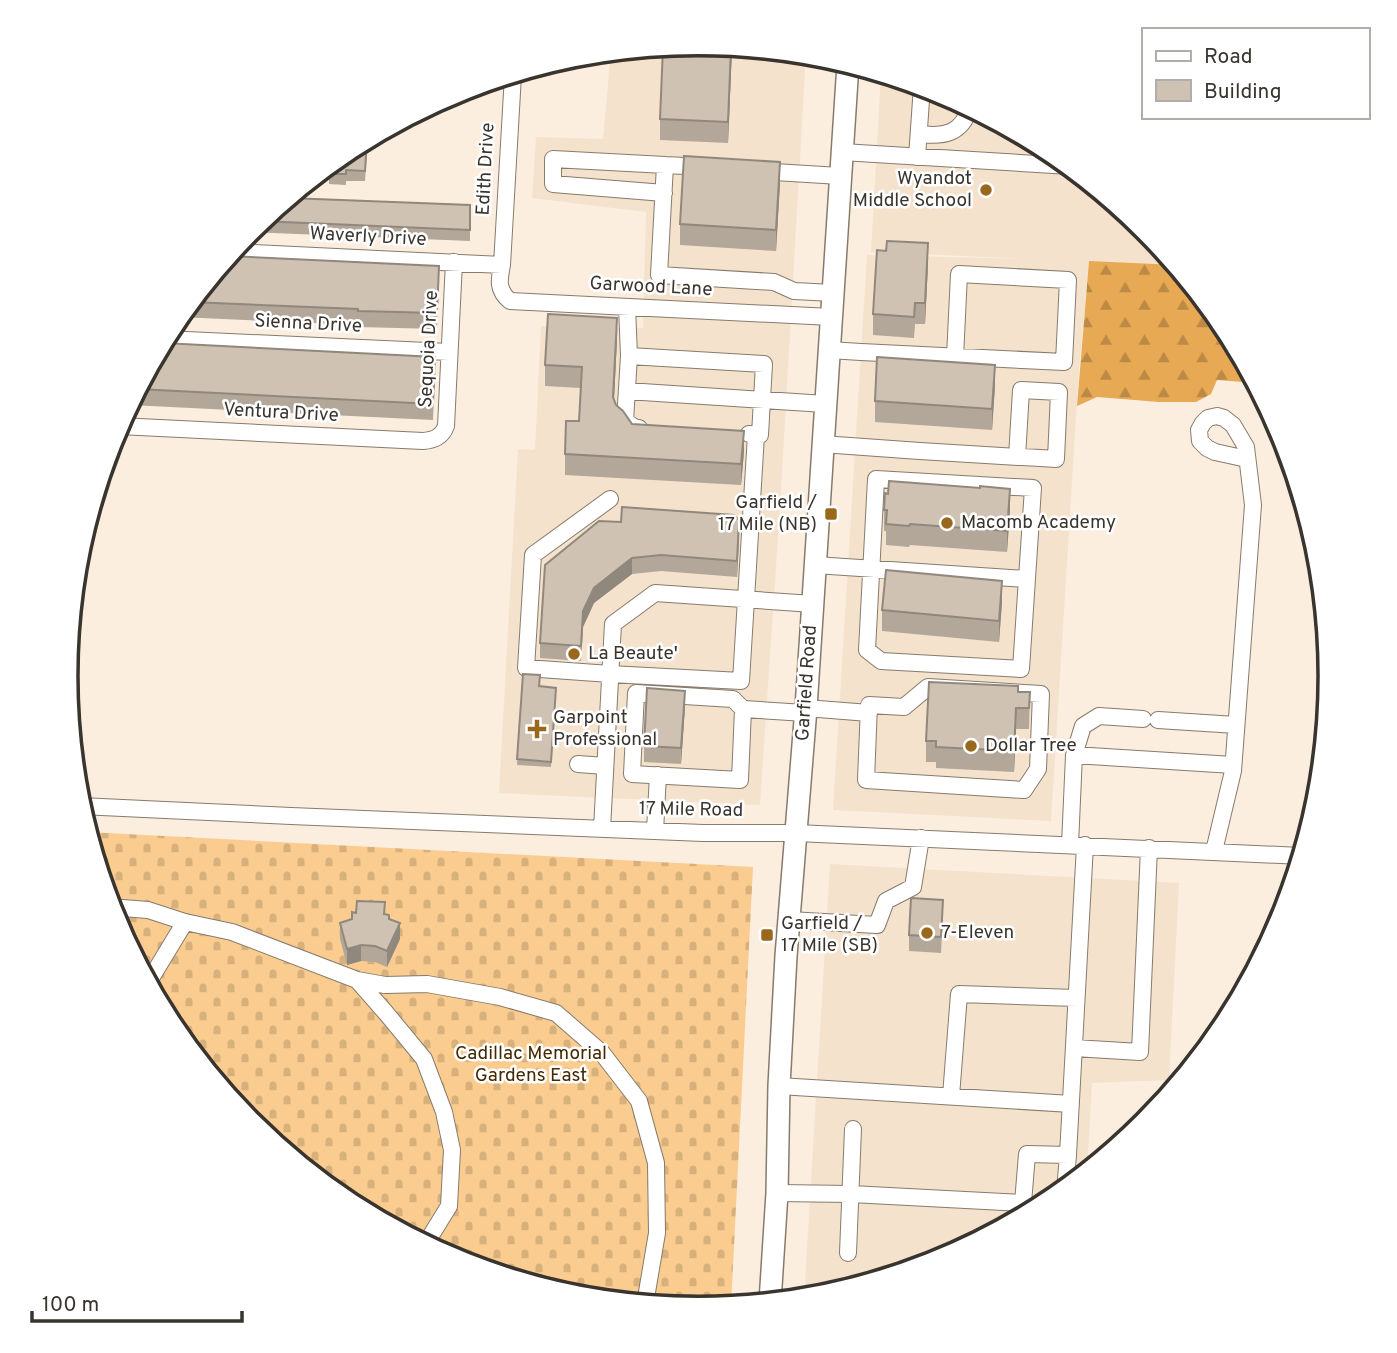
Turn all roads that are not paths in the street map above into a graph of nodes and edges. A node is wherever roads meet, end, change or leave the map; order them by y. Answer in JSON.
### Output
{"nodes":[{"id":1,"x":847,"y":74,"type":"edge"},
{"id":2,"x":512,"y":85,"type":"edge"},
{"id":3,"x":921,"y":98,"type":"edge"},
{"id":4,"x":966,"y":117,"type":"edge"},
{"id":5,"x":919,"y":134,"type":"junction"},
{"id":6,"x":842,"y":152,"type":"junction"},
{"id":7,"x":918,"y":157,"type":"junction"},
{"id":8,"x":665,"y":165,"type":"junction"},
{"id":9,"x":1048,"y":165,"type":"edge"},
{"id":10,"x":719,"y":168,"type":"edge"},
{"id":11,"x":746,"y":170,"type":"edge"},
{"id":12,"x":840,"y":176,"type":"junction"},
{"id":13,"x":664,"y":193,"type":"junction"},
{"id":14,"x":246,"y":253,"type":"edge"},
{"id":15,"x":454,"y":262,"type":"junction"},
{"id":16,"x":502,"y":265,"type":"junction"},
{"id":17,"x":832,"y":293,"type":"junction"},
{"id":18,"x":627,"y":306,"type":"junction"},
{"id":19,"x":831,"y":317,"type":"junction"},
{"id":20,"x":179,"y":339,"type":"edge"},
{"id":21,"x":829,"y":350,"type":"junction"},
{"id":22,"x":449,"y":352,"type":"junction"},
{"id":23,"x":629,"y":356,"type":"junction"},
{"id":24,"x":955,"y":356,"type":"junction"},
{"id":25,"x":627,"y":391,"type":"junction"},
{"id":26,"x":762,"y":400,"type":"junction"},
{"id":27,"x":825,"y":404,"type":"junction"},
{"id":28,"x":131,"y":427,"type":"edge"},
{"id":29,"x":661,"y":429,"type":"edge"},
{"id":30,"x":729,"y":433,"type":"edge"},
{"id":31,"x":755,"y":435,"type":"junction"},
{"id":32,"x":440,"y":436,"type":"joint"},
{"id":33,"x":822,"y":444,"type":"junction"},
{"id":34,"x":1017,"y":457,"type":"junction"},
{"id":35,"x":1247,"y":459,"type":"dead end"},
{"id":36,"x":610,"y":499,"type":"dead end"},
{"id":37,"x":816,"y":565,"type":"junction"},
{"id":38,"x":871,"y":569,"type":"junction"},
{"id":39,"x":1027,"y":579,"type":"junction"},
{"id":40,"x":746,"y":598,"type":"junction"},
{"id":41,"x":813,"y":604,"type":"junction"},
{"id":42,"x":610,"y":674,"type":"junction"},
{"id":43,"x":743,"y":709,"type":"junction"},
{"id":44,"x":806,"y":711,"type":"junction"},
{"id":45,"x":869,"y":713,"type":"junction"},
{"id":46,"x":1237,"y":725,"type":"junction"},
{"id":47,"x":1074,"y":755,"type":"junction"},
{"id":48,"x":578,"y":764,"type":"dead end"},
{"id":49,"x":1233,"y":765,"type":"junction"},
{"id":50,"x":605,"y":766,"type":"junction"},
{"id":51,"x":658,"y":775,"type":"junction"},
{"id":52,"x":92,"y":807,"type":"edge"},
{"id":53,"x":602,"y":829,"type":"junction"},
{"id":54,"x":655,"y":831,"type":"junction"},
{"id":55,"x":796,"y":833,"type":"junction"},
{"id":56,"x":921,"y":838,"type":"junction"},
{"id":57,"x":1077,"y":845,"type":"junction"},
{"id":58,"x":1149,"y":848,"type":"junction"},
{"id":59,"x":1214,"y":851,"type":"junction"},
{"id":60,"x":1292,"y":855,"type":"edge"},
{"id":61,"x":123,"y":908,"type":"edge"},
{"id":62,"x":789,"y":920,"type":"junction"},
{"id":63,"x":185,"y":922,"type":"junction"},
{"id":64,"x":154,"y":973,"type":"edge"},
{"id":65,"x":357,"y":980,"type":"junction"},
{"id":66,"x":1076,"y":999,"type":"junction"},
{"id":67,"x":1074,"y":1048,"type":"junction"},
{"id":68,"x":779,"y":1086,"type":"junction"},
{"id":69,"x":951,"y":1096,"type":"junction"},
{"id":70,"x":1071,"y":1104,"type":"junction"},
{"id":71,"x":853,"y":1129,"type":"dead end"},
{"id":72,"x":1068,"y":1155,"type":"junction"},
{"id":73,"x":1066,"y":1176,"type":"edge"},
{"id":74,"x":777,"y":1193,"type":"junction"},
{"id":75,"x":851,"y":1195,"type":"junction"},
{"id":76,"x":1023,"y":1205,"type":"edge"},
{"id":77,"x":1016,"y":1209,"type":"edge"},
{"id":78,"x":431,"y":1236,"type":"edge"},
{"id":79,"x":848,"y":1253,"type":"dead end"},
{"id":80,"x":771,"y":1293,"type":"edge"},
{"id":81,"x":647,"y":1295,"type":"edge"}],
"edges":[{"from":1,"to":6,"type":"main road","name":"Garfield Road"},
{"from":2,"to":16,"type":"street","name":"Edith Drive"},
{"from":3,"to":5,"type":"street"},
{"from":4,"to":5,"type":"street"},
{"from":5,"to":7,"type":"street"},
{"from":6,"to":7,"type":"street"},
{"from":6,"to":12,"type":"main road","name":"Garfield Road"},
{"from":7,"to":9,"type":"street"},
{"from":8,"to":10,"type":"street"},
{"from":8,"to":13,"type":"street"},
{"from":8,"to":13,"type":"street"},
{"from":11,"to":12,"type":"street"},
{"from":12,"to":17,"type":"main road","name":"Garfield Road"},
{"from":13,"to":17,"type":"street"},
{"from":14,"to":15,"type":"street","name":"Waverly Drive"},
{"from":15,"to":16,"type":"street","name":"Waverly Drive"},
{"from":15,"to":22,"type":"street","name":"Sequoia Drive"},
{"from":16,"to":18,"type":"street","name":"Garwood Lane"},
{"from":17,"to":19,"type":"main road","name":"Garfield Road"},
{"from":18,"to":19,"type":"street","name":"Garwood Lane"},
{"from":18,"to":23,"type":"street"},
{"from":19,"to":21,"type":"main road","name":"Garfield Road"},
{"from":20,"to":22,"type":"street","name":"Sienna Drive"},
{"from":21,"to":24,"type":"street"},
{"from":21,"to":27,"type":"main road","name":"Garfield Road"},
{"from":22,"to":32,"type":"street","name":"Sequoia Drive"},
{"from":23,"to":25,"type":"street"},
{"from":23,"to":26,"type":"street"},
{"from":24,"to":24,"type":"street"},
{"from":25,"to":26,"type":"street"},
{"from":25,"to":29,"type":"street"},
{"from":26,"to":27,"type":"street"},
{"from":26,"to":31,"type":"street"},
{"from":27,"to":33,"type":"main road","name":"Garfield Road"},
{"from":28,"to":32,"type":"street","name":"Ventura Drive"},
{"from":30,"to":31,"type":"street"},
{"from":31,"to":40,"type":"street"},
{"from":33,"to":34,"type":"street"},
{"from":33,"to":37,"type":"main road","name":"Garfield Road"},
{"from":34,"to":34,"type":"street"},
{"from":35,"to":46,"type":"street"},
{"from":36,"to":42,"type":"street"},
{"from":37,"to":38,"type":"street"},
{"from":37,"to":41,"type":"main road","name":"Garfield Road"},
{"from":38,"to":39,"type":"street"},
{"from":38,"to":39,"type":"street"},
{"from":38,"to":39,"type":"street"},
{"from":40,"to":41,"type":"street"},
{"from":40,"to":42,"type":"street"},
{"from":40,"to":42,"type":"street"},
{"from":41,"to":44,"type":"main road","name":"Garfield Road"},
{"from":42,"to":50,"type":"street"},
{"from":43,"to":44,"type":"street"},
{"from":43,"to":51,"type":"street"},
{"from":43,"to":51,"type":"street"},
{"from":44,"to":45,"type":"street"},
{"from":44,"to":55,"type":"main road","name":"Garfield Road"},
{"from":45,"to":45,"type":"street"},
{"from":46,"to":47,"type":"street"},
{"from":46,"to":49,"type":"street"},
{"from":47,"to":49,"type":"street"},
{"from":47,"to":57,"type":"street"},
{"from":48,"to":50,"type":"street"},
{"from":49,"to":59,"type":"street"},
{"from":50,"to":53,"type":"street"},
{"from":51,"to":54,"type":"street"},
{"from":52,"to":53,"type":"street","name":"17 Mile Road"},
{"from":53,"to":54,"type":"street","name":"17 Mile Road"},
{"from":54,"to":55,"type":"street","name":"17 Mile Road"},
{"from":55,"to":56,"type":"street","name":"17 Mile Road"},
{"from":55,"to":62,"type":"main road","name":"Garfield Road"},
{"from":56,"to":57,"type":"street","name":"17 Mile Road"},
{"from":56,"to":62,"type":"street"},
{"from":57,"to":58,"type":"street","name":"17 Mile Road"},
{"from":57,"to":66,"type":"street"},
{"from":58,"to":59,"type":"street","name":"17 Mile Road"},
{"from":58,"to":67,"type":"street"},
{"from":59,"to":60,"type":"street","name":"17 Mile Road"},
{"from":61,"to":63,"type":"street"},
{"from":62,"to":68,"type":"main road","name":"Garfield Road"},
{"from":63,"to":64,"type":"street"},
{"from":63,"to":65,"type":"street"},
{"from":65,"to":78,"type":"street"},
{"from":65,"to":81,"type":"street"},
{"from":66,"to":67,"type":"street"},
{"from":66,"to":69,"type":"street"},
{"from":67,"to":70,"type":"street"},
{"from":68,"to":69,"type":"street"},
{"from":68,"to":74,"type":"main road","name":"Garfield Road"},
{"from":69,"to":70,"type":"street"},
{"from":70,"to":72,"type":"street"},
{"from":71,"to":75,"type":"street"},
{"from":72,"to":73,"type":"street"},
{"from":72,"to":76,"type":"street"},
{"from":74,"to":75,"type":"street"},
{"from":74,"to":80,"type":"main road","name":"Garfield Road"},
{"from":75,"to":77,"type":"street"},
{"from":75,"to":79,"type":"street"}]}
